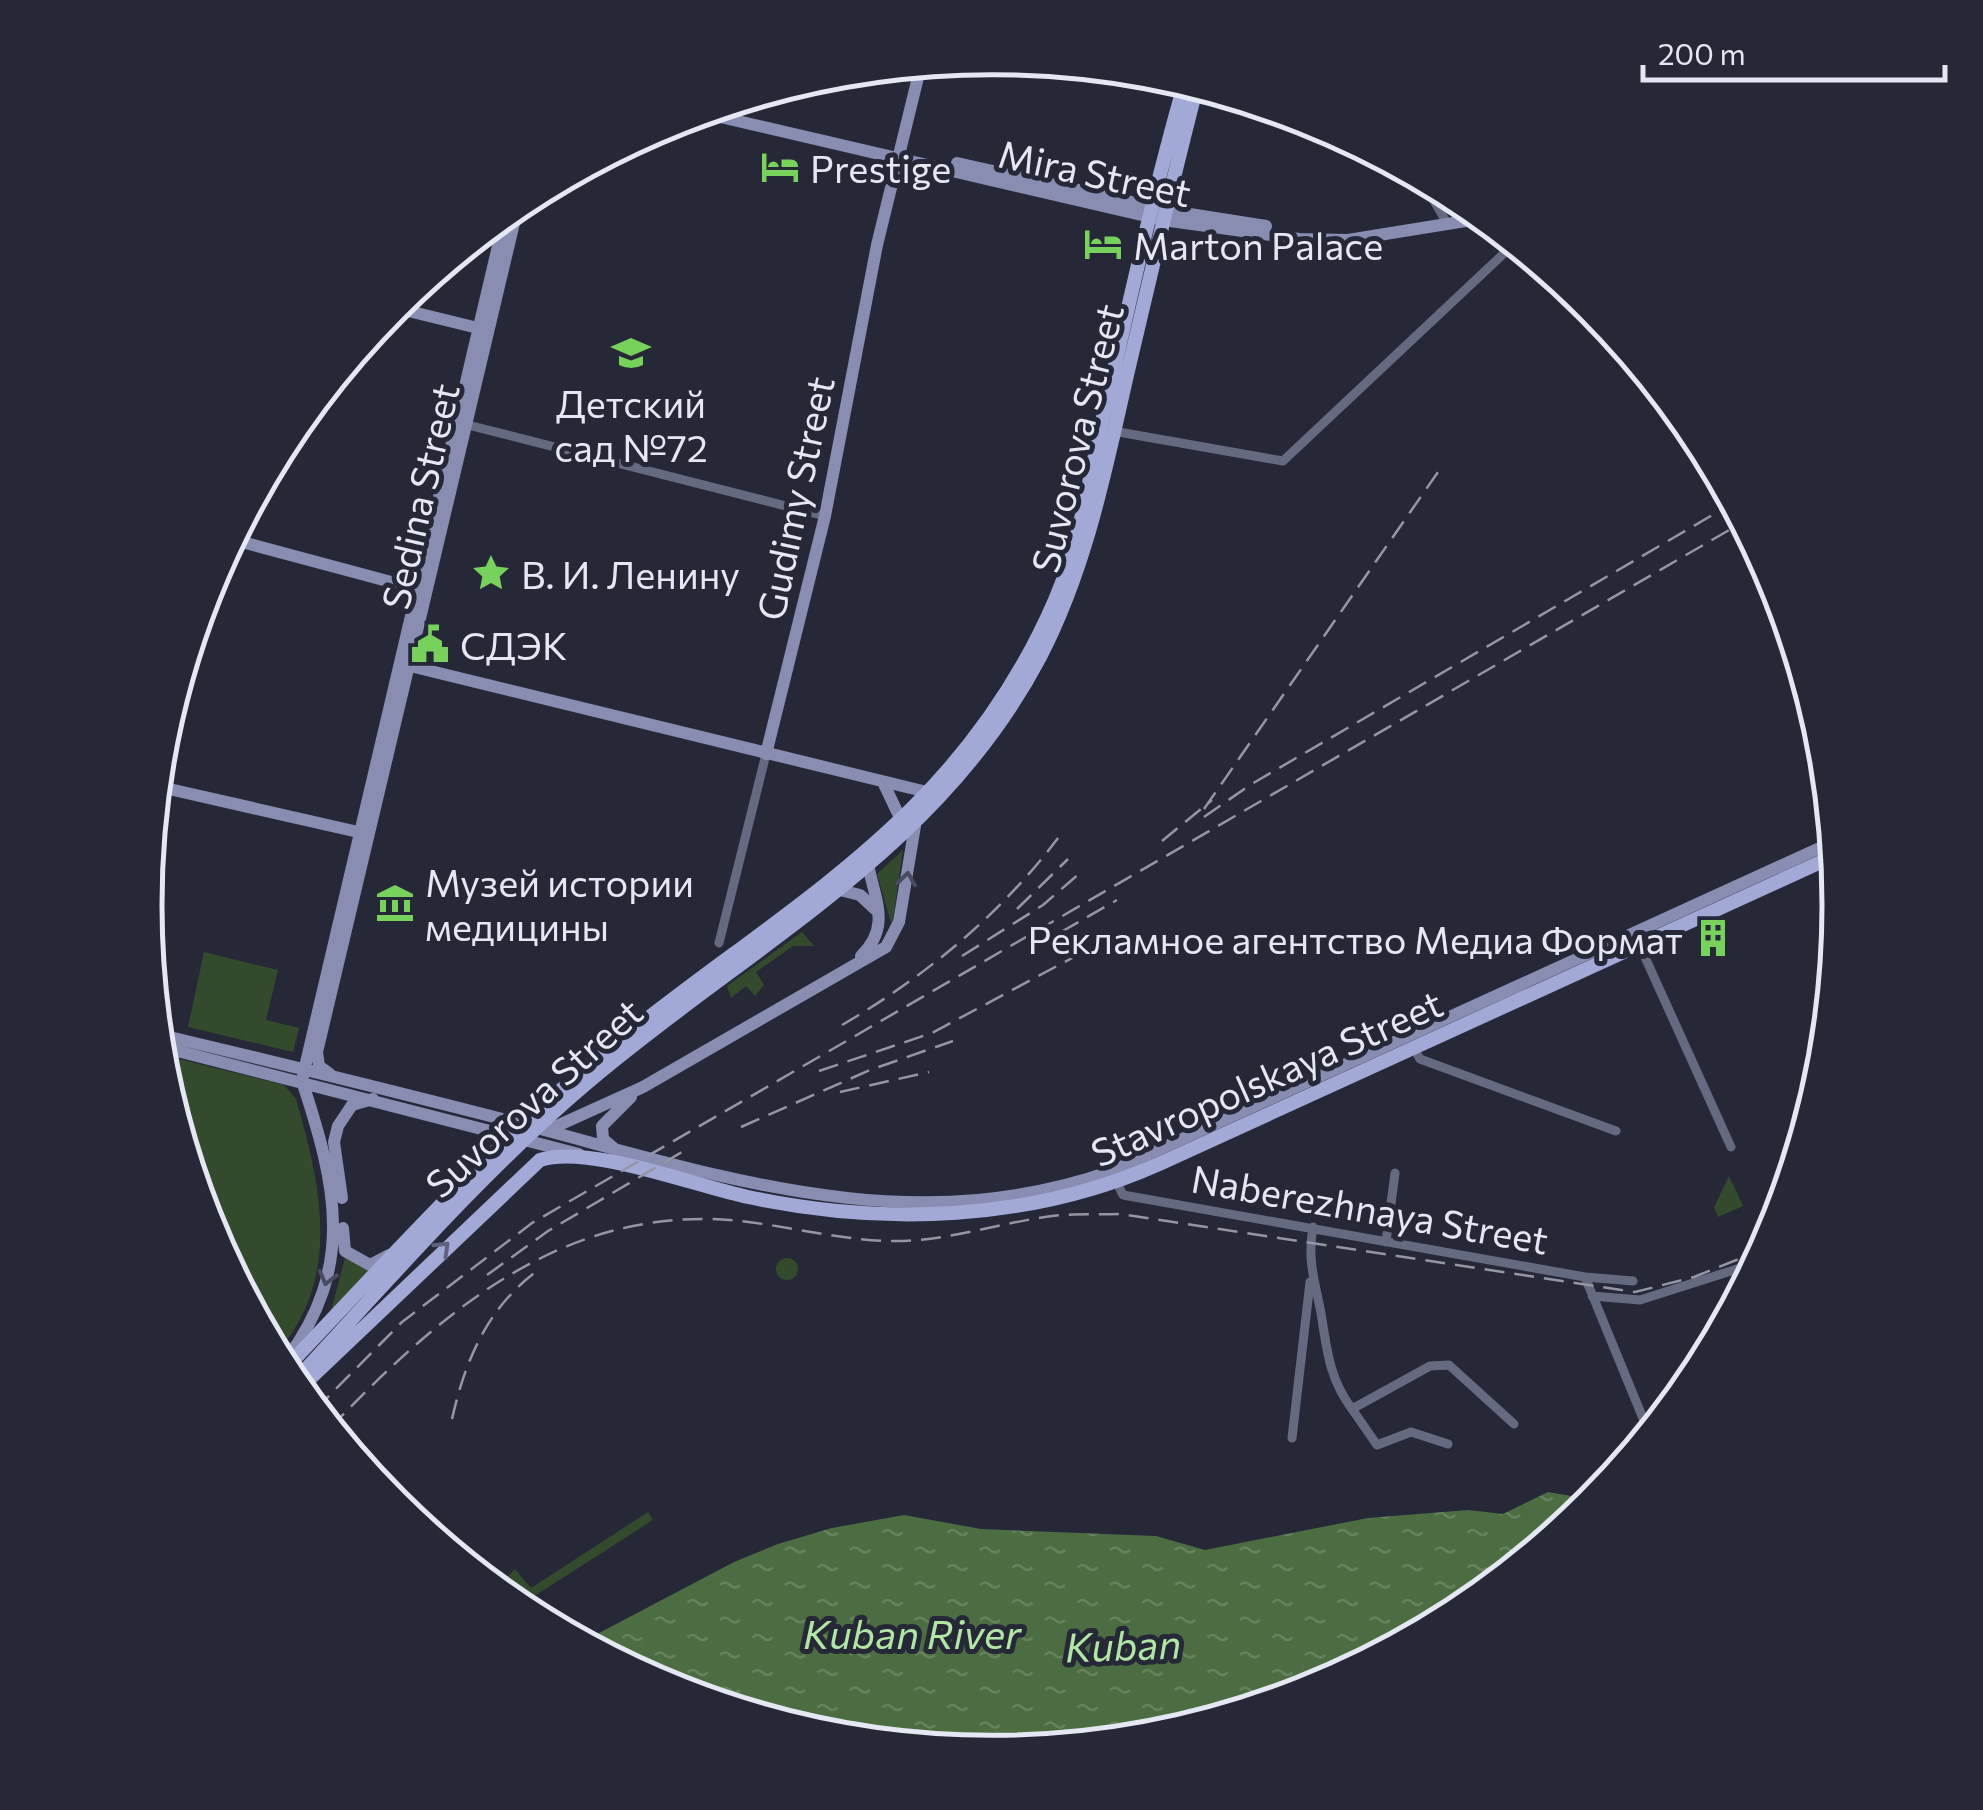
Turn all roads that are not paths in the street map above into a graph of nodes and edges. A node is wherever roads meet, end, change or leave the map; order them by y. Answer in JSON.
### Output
{"nodes":[{"id":1,"x":916,"y":79,"type":"edge"},
{"id":2,"x":1182,"y":97,"type":"edge"},
{"id":3,"x":1193,"y":100,"type":"edge"},
{"id":4,"x":739,"y":115,"type":"edge"},
{"id":5,"x":728,"y":118,"type":"edge"},
{"id":6,"x":897,"y":154,"type":"junction"},
{"id":7,"x":1437,"y":205,"type":"edge"},
{"id":8,"x":1157,"y":213,"type":"junction"},
{"id":9,"x":1457,"y":218,"type":"edge"},
{"id":10,"x":1460,"y":220,"type":"edge"},
{"id":11,"x":1446,"y":221,"type":"junction"},
{"id":12,"x":512,"y":228,"type":"edge"},
{"id":13,"x":502,"y":236,"type":"edge"},
{"id":14,"x":1504,"y":253,"type":"edge"},
{"id":15,"x":412,"y":311,"type":"edge"},
{"id":16,"x":484,"y":329,"type":"junction"},
{"id":17,"x":461,"y":423,"type":"junction"},
{"id":18,"x":1107,"y":430,"type":"junction"},
{"id":19,"x":825,"y":516,"type":"junction"},
{"id":20,"x":245,"y":543,"type":"edge"},
{"id":21,"x":423,"y":590,"type":"junction"},
{"id":22,"x":405,"y":665,"type":"junction"},
{"id":23,"x":766,"y":754,"type":"junction"},
{"id":24,"x":883,"y":782,"type":"junction"},
{"id":25,"x":170,"y":789,"type":"edge"},
{"id":26,"x":935,"y":797,"type":"junction"},
{"id":27,"x":908,"y":824,"type":"junction"},
{"id":28,"x":364,"y":833,"type":"junction"},
{"id":29,"x":1820,"y":848,"type":"edge"},
{"id":30,"x":867,"y":860,"type":"junction"},
{"id":31,"x":1820,"y":862,"type":"edge"},
{"id":32,"x":840,"y":890,"type":"junction"},
{"id":33,"x":878,"y":912,"type":"junction"},
{"id":34,"x":790,"y":921,"type":"junction"},
{"id":35,"x":896,"y":930,"type":"junction"},
{"id":36,"x":880,"y":932,"type":"junction"},
{"id":37,"x":719,"y":943,"type":"dead end"},
{"id":38,"x":1639,"y":944,"type":"junction"},
{"id":39,"x":845,"y":971,"type":"junction"},
{"id":40,"x":173,"y":1039,"type":"edge"},
{"id":41,"x":1411,"y":1042,"type":"junction"},
{"id":42,"x":174,"y":1049,"type":"edge"},
{"id":43,"x":303,"y":1076,"type":"junction"},
{"id":44,"x":346,"y":1082,"type":"junction"},
{"id":45,"x":643,"y":1087,"type":"junction"},
{"id":46,"x":375,"y":1099,"type":"junction"},
{"id":47,"x":1616,"y":1130,"type":"dead end"},
{"id":48,"x":546,"y":1131,"type":"junction"},
{"id":49,"x":1730,"y":1147,"type":"dead end"},
{"id":50,"x":626,"y":1154,"type":"junction"},
{"id":51,"x":596,"y":1158,"type":"junction"},
{"id":52,"x":1395,"y":1173,"type":"dead end"},
{"id":53,"x":1114,"y":1177,"type":"junction"},
{"id":54,"x":1313,"y":1228,"type":"junction"},
{"id":55,"x":416,"y":1241,"type":"junction"},
{"id":56,"x":1386,"y":1242,"type":"junction"},
{"id":57,"x":400,"y":1249,"type":"junction"},
{"id":58,"x":1737,"y":1269,"type":"edge"},
{"id":59,"x":1310,"y":1277,"type":"junction"},
{"id":60,"x":1585,"y":1278,"type":"junction"},
{"id":61,"x":1632,"y":1281,"type":"dead end"},
{"id":62,"x":1592,"y":1296,"type":"junction"},
{"id":63,"x":292,"y":1351,"type":"edge"},
{"id":64,"x":295,"y":1355,"type":"edge"},
{"id":65,"x":304,"y":1370,"type":"edge"},
{"id":66,"x":310,"y":1378,"type":"edge"},
{"id":67,"x":1352,"y":1409,"type":"junction"},
{"id":68,"x":1644,"y":1418,"type":"edge"},
{"id":69,"x":1514,"y":1424,"type":"dead end"},
{"id":70,"x":1292,"y":1438,"type":"dead end"},
{"id":71,"x":1448,"y":1444,"type":"dead end"}],
"edges":[{"from":1,"to":6,"type":"street","name":"Gudimy Street"},
{"from":2,"to":8,"type":"main road","name":"Suvorova Street"},
{"from":3,"to":8,"type":"main road","name":"Suvorova Street"},
{"from":4,"to":6,"type":"street","name":"Mira Street"},
{"from":5,"to":6,"type":"street","name":"Mira Street"},
{"from":6,"to":8,"type":"street","name":"Mira Street"},
{"from":6,"to":19,"type":"street","name":"Gudimy Street"},
{"from":7,"to":11,"type":"street"},
{"from":8,"to":11,"type":"street","name":"Mira Street"},
{"from":8,"to":18,"type":"main road","name":"Suvorova Street"},
{"from":9,"to":11,"type":"street","name":"Mira Street"},
{"from":10,"to":11,"type":"street","name":"Mira Street"},
{"from":12,"to":16,"type":"street","name":"Sedina Street"},
{"from":13,"to":16,"type":"street","name":"Sedina Street"},
{"from":14,"to":18,"type":"street"},
{"from":15,"to":16,"type":"street"},
{"from":16,"to":17,"type":"street","name":"Sedina Street"},
{"from":17,"to":19,"type":"street"},
{"from":17,"to":21,"type":"street","name":"Sedina Street"},
{"from":18,"to":26,"type":"main road","name":"Suvorova Street"},
{"from":19,"to":23,"type":"street","name":"Gudimy Street"},
{"from":20,"to":21,"type":"street"},
{"from":21,"to":22,"type":"street","name":"Sedina Street"},
{"from":22,"to":23,"type":"street"},
{"from":22,"to":28,"type":"street","name":"Sedina Street"},
{"from":23,"to":24,"type":"street"},
{"from":23,"to":37,"type":"street","name":"Gudimy Street"},
{"from":24,"to":26,"type":"street"},
{"from":24,"to":27,"type":"street"},
{"from":25,"to":28,"type":"street"},
{"from":26,"to":27,"type":"main road","name":"Suvorova Street"},
{"from":27,"to":30,"type":"main road","name":"Suvorova Street"},
{"from":35,"to":27,"type":"street","one_way":true},
{"from":28,"to":43,"type":"street","name":"Sedina Street"},
{"from":28,"to":44,"type":"street","name":"Sedina Street"},
{"from":29,"to":41,"type":"street","name":"Stavropolskaya Street"},
{"from":30,"to":32,"type":"main road","name":"Suvorova Street"},
{"from":30,"to":33,"type":"street"},
{"from":30,"to":34,"type":"main road","name":"Suvorova Street"},
{"from":31,"to":38,"type":"main road","name":"Stavropolskaya Street"},
{"from":32,"to":33,"type":"street"},
{"from":32,"to":34,"type":"main road","name":"Suvorova Street"},
{"from":33,"to":36,"type":"street"},
{"from":34,"to":55,"type":"main road","name":"Suvorova Street"},
{"from":35,"to":36,"type":"street"},
{"from":35,"to":39,"type":"street","name":"Suvorova Street"},
{"from":36,"to":39,"type":"street"},
{"from":38,"to":41,"type":"main road","name":"Stavropolskaya Street"},
{"from":38,"to":49,"type":"street"},
{"from":39,"to":45,"type":"street","name":"Suvorova Street"},
{"from":40,"to":43,"type":"street"},
{"from":41,"to":47,"type":"street"},
{"from":41,"to":53,"type":"main road","name":"Stavropolskaya Street"},
{"from":42,"to":43,"type":"street"},
{"from":43,"to":44,"type":"street","name":"Stavropolskaya Street"},
{"from":43,"to":46,"type":"street","name":"Stavropolskaya Street"},
{"from":43,"to":63,"type":"street","one_way":true},
{"from":44,"to":48,"type":"street","name":"Stavropolskaya Street"},
{"from":45,"to":48,"type":"street"},
{"from":45,"to":50,"type":"street"},
{"from":46,"to":51,"type":"street","name":"Stavropolskaya Street"},
{"from":46,"to":57,"type":"street"},
{"from":48,"to":50,"type":"street","name":"Stavropolskaya Street"},
{"from":50,"to":53,"type":"street","name":"Stavropolskaya Street"},
{"from":51,"to":53,"type":"main road","name":"Stavropolskaya Street"},
{"from":66,"to":51,"type":"main road","name":"Suvorova Street","one_way":true},
{"from":52,"to":56,"type":"street"},
{"from":53,"to":54,"type":"street","name":"Naberezhnaya Street"},
{"from":54,"to":56,"type":"street","name":"Naberezhnaya Street"},
{"from":54,"to":59,"type":"street"},
{"from":55,"to":57,"type":"main road","name":"Suvorova Street"},
{"from":55,"to":65,"type":"main road","name":"Suvorova Street"},
{"from":56,"to":60,"type":"street","name":"Naberezhnaya Street"},
{"from":57,"to":64,"type":"main road","name":"Suvorova Street"},
{"from":58,"to":62,"type":"street"},
{"from":59,"to":67,"type":"street"},
{"from":59,"to":70,"type":"street"},
{"from":60,"to":61,"type":"street","name":"Naberezhnaya Street"},
{"from":60,"to":62,"type":"street"},
{"from":62,"to":68,"type":"street"},
{"from":67,"to":69,"type":"street"},
{"from":67,"to":71,"type":"street"}]}
